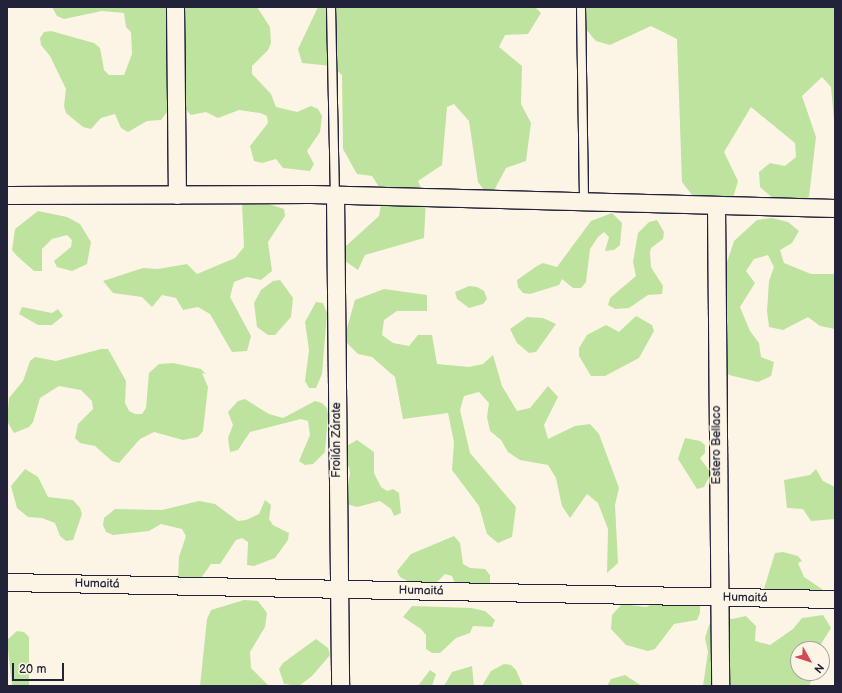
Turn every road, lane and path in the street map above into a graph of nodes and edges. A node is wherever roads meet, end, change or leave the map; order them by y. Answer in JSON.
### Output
{"nodes":[{"id":1,"x":175,"y":7,"type":"edge"},
{"id":2,"x":331,"y":7,"type":"edge"},
{"id":3,"x":581,"y":7,"type":"edge"},
{"id":4,"x":7,"y":195,"type":"edge"},
{"id":5,"x":177,"y":195,"type":"junction"},
{"id":6,"x":335,"y":195,"type":"junction"},
{"id":7,"x":584,"y":201,"type":"junction"},
{"id":8,"x":716,"y":205,"type":"junction"},
{"id":9,"x":835,"y":208,"type":"edge"},
{"id":10,"x":7,"y":582,"type":"edge"},
{"id":11,"x":338,"y":589,"type":"junction"},
{"id":12,"x":718,"y":597,"type":"junction"},
{"id":13,"x":835,"y":599,"type":"edge"},
{"id":14,"x":340,"y":686,"type":"edge"},
{"id":15,"x":720,"y":686,"type":"edge"}],
"edges":[{"from":1,"to":5,"type":"street"},
{"from":2,"to":6,"type":"lane"},
{"from":3,"to":7,"type":"lane"},
{"from":4,"to":5,"type":"street"},
{"from":5,"to":6,"type":"street"},
{"from":6,"to":7,"type":"street"},
{"from":6,"to":11,"type":"street","name":"Froilán Zárate"},
{"from":7,"to":8,"type":"street"},
{"from":8,"to":9,"type":"street"},
{"from":8,"to":12,"type":"street","name":"Estero Bellaco"},
{"from":10,"to":11,"type":"street","name":"Humaitá"},
{"from":11,"to":12,"type":"street","name":"Humaitá"},
{"from":11,"to":14,"type":"street","name":"Froilán Zárate"},
{"from":12,"to":13,"type":"street","name":"Humaitá"},
{"from":12,"to":15,"type":"street","name":"Estero Bellaco"}]}
